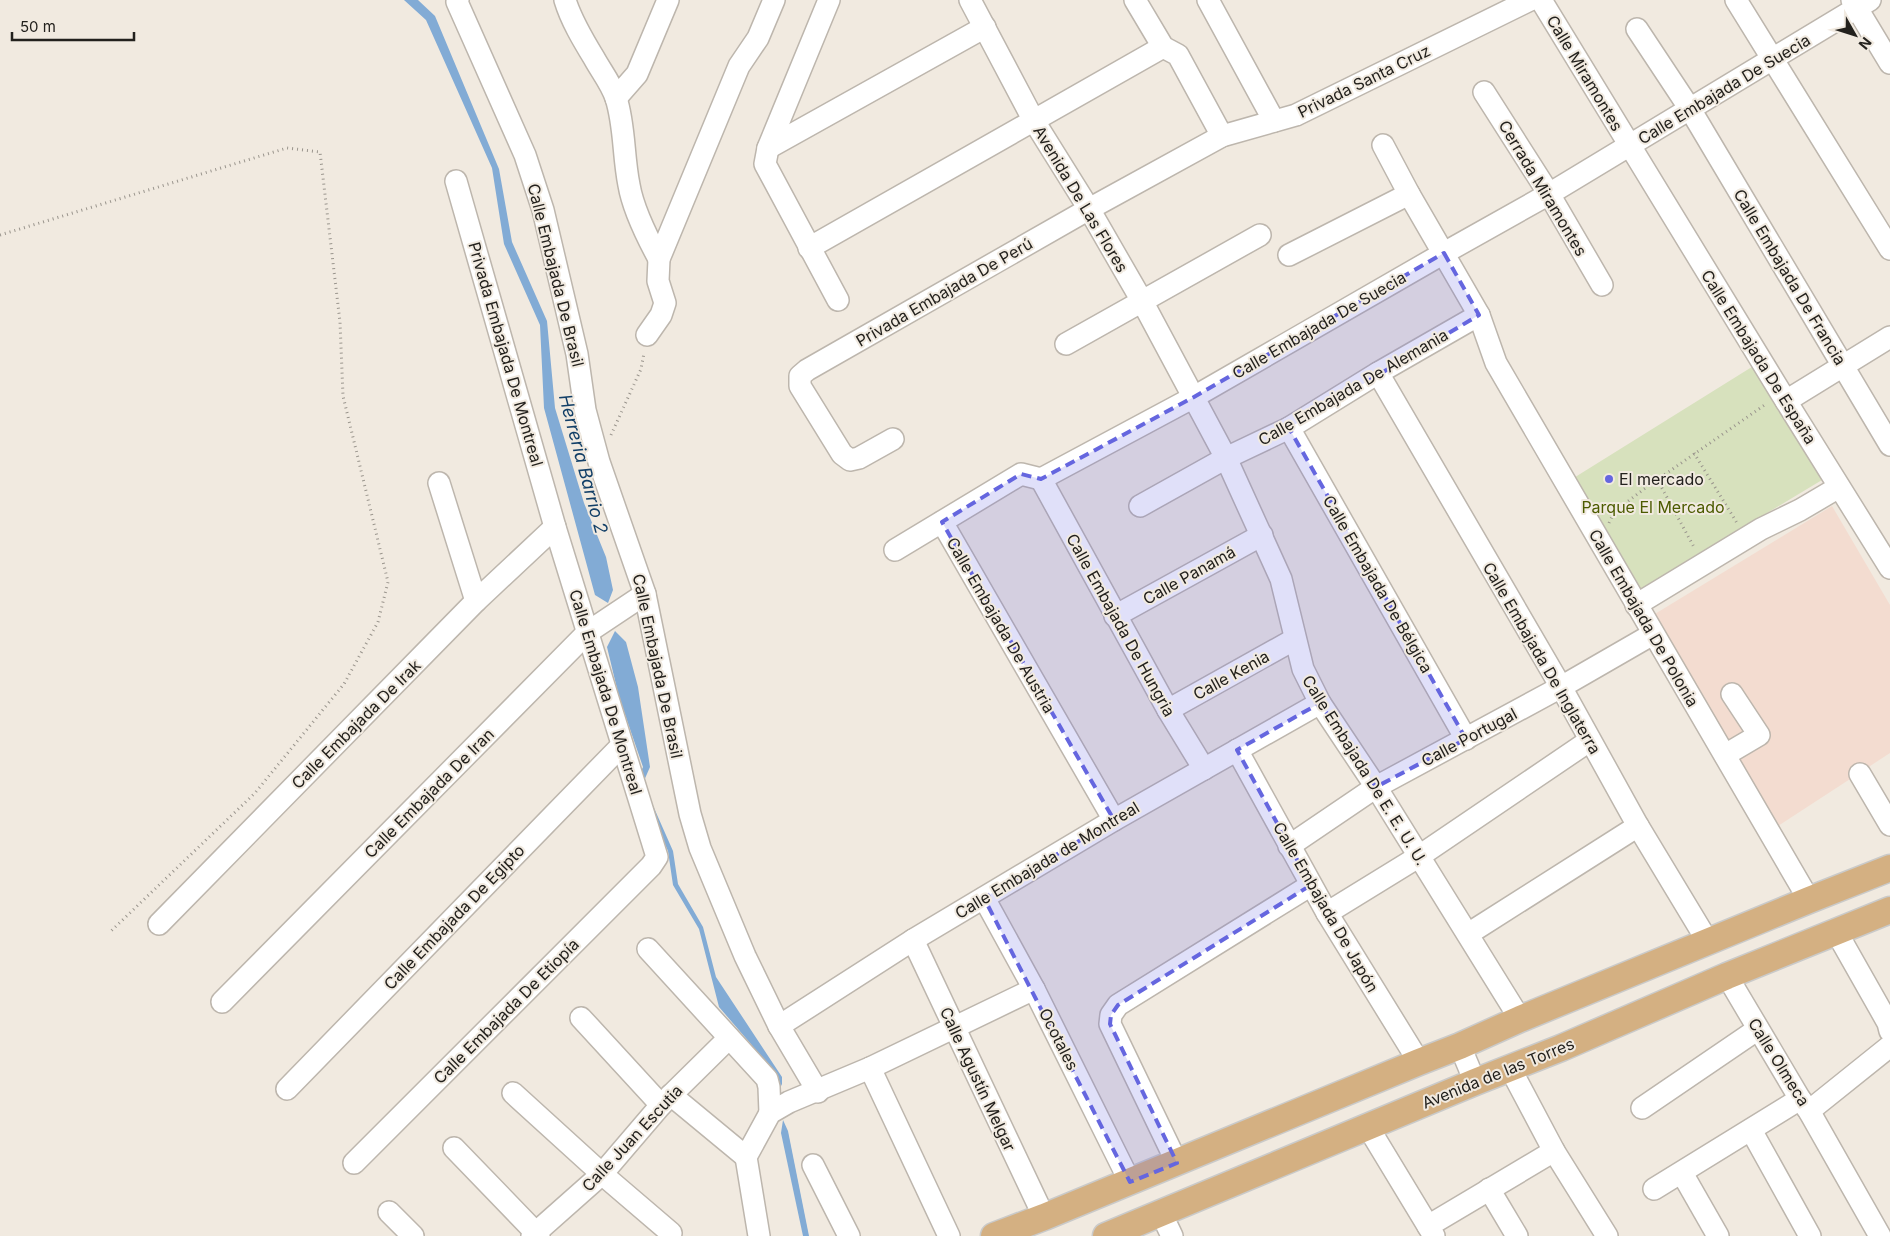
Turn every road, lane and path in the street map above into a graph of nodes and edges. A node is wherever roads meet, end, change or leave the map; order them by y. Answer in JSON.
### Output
{"nodes":[{"id":1,"x":458,"y":0,"type":"edge"},
{"id":2,"x":565,"y":0,"type":"edge"},
{"id":3,"x":668,"y":0,"type":"edge"},
{"id":4,"x":774,"y":0,"type":"edge"},
{"id":5,"x":830,"y":0,"type":"edge"},
{"id":6,"x":970,"y":0,"type":"edge"},
{"id":7,"x":1135,"y":0,"type":"edge"},
{"id":8,"x":1208,"y":0,"type":"edge"},
{"id":9,"x":1530,"y":0,"type":"edge"},
{"id":10,"x":1541,"y":0,"type":"edge"},
{"id":11,"x":1736,"y":0,"type":"edge"},
{"id":12,"x":1860,"y":3,"type":"edge"},
{"id":13,"x":985,"y":27,"type":"junction"},
{"id":14,"x":1637,"y":29,"type":"dead end"},
{"id":15,"x":1163,"y":47,"type":"junction"},
{"id":16,"x":1773,"y":60,"type":"junction"},
{"id":17,"x":1890,"y":63,"type":"edge"},
{"id":18,"x":1484,"y":92,"type":"dead end"},
{"id":19,"x":616,"y":98,"type":"junction"},
{"id":20,"x":1690,"y":110,"type":"junction"},
{"id":21,"x":1274,"y":120,"type":"junction"},
{"id":22,"x":1034,"y":121,"type":"junction"},
{"id":23,"x":1222,"y":136,"type":"junction"},
{"id":24,"x":1383,"y":145,"type":"dead end"},
{"id":25,"x":1629,"y":146,"type":"junction"},
{"id":26,"x":768,"y":148,"type":"junction"},
{"id":27,"x":456,"y":180,"type":"dead end"},
{"id":28,"x":1409,"y":194,"type":"junction"},
{"id":29,"x":1549,"y":194,"type":"junction"},
{"id":30,"x":1089,"y":209,"type":"junction"},
{"id":31,"x":0,"y":235,"type":"edge"},
{"id":32,"x":1260,"y":235,"type":"dead end"},
{"id":33,"x":809,"y":248,"type":"junction"},
{"id":34,"x":1890,"y":249,"type":"edge"},
{"id":35,"x":1444,"y":253,"type":"junction"},
{"id":36,"x":1289,"y":255,"type":"dead end"},
{"id":37,"x":659,"y":259,"type":"junction"},
{"id":38,"x":1602,"y":286,"type":"dead end"},
{"id":39,"x":838,"y":300,"type":"dead end"},
{"id":40,"x":1142,"y":301,"type":"junction"},
{"id":41,"x":1479,"y":315,"type":"junction"},
{"id":42,"x":647,"y":335,"type":"joint"},
{"id":43,"x":1890,"y":337,"type":"edge"},
{"id":44,"x":1066,"y":344,"type":"dead end"},
{"id":45,"x":1843,"y":366,"type":"junction"},
{"id":46,"x":1378,"y":372,"type":"junction"},
{"id":47,"x":1194,"y":397,"type":"junction"},
{"id":48,"x":1784,"y":397,"type":"junction"},
{"id":49,"x":1289,"y":428,"type":"junction"},
{"id":50,"x":893,"y":439,"type":"dead end"},
{"id":51,"x":1890,"y":445,"type":"edge"},
{"id":52,"x":1694,"y":453,"type":"junction"},
{"id":53,"x":1226,"y":458,"type":"junction"},
{"id":54,"x":599,"y":462,"type":"junction"},
{"id":55,"x":1041,"y":479,"type":"junction"},
{"id":56,"x":1657,"y":480,"type":"junction"},
{"id":57,"x":439,"y":483,"type":"dead end"},
{"id":58,"x":1839,"y":487,"type":"junction"},
{"id":59,"x":1140,"y":506,"type":"dead end"},
{"id":60,"x":942,"y":522,"type":"junction"},
{"id":61,"x":555,"y":526,"type":"junction"},
{"id":62,"x":1595,"y":533,"type":"junction"},
{"id":63,"x":1262,"y":535,"type":"junction"},
{"id":64,"x":1745,"y":538,"type":"junction"},
{"id":65,"x":895,"y":550,"type":"dead end"},
{"id":66,"x":1703,"y":563,"type":"junction"},
{"id":67,"x":1890,"y":568,"type":"edge"},
{"id":68,"x":645,"y":594,"type":"junction"},
{"id":69,"x":476,"y":601,"type":"junction"},
{"id":70,"x":1636,"y":605,"type":"junction"},
{"id":71,"x":1115,"y":616,"type":"junction"},
{"id":72,"x":588,"y":632,"type":"junction"},
{"id":73,"x":1653,"y":634,"type":"junction"},
{"id":74,"x":1295,"y":639,"type":"junction"},
{"id":75,"x":1561,"y":687,"type":"junction"},
{"id":76,"x":1732,"y":694,"type":"dead end"},
{"id":77,"x":1320,"y":703,"type":"junction"},
{"id":78,"x":1168,"y":710,"type":"junction"},
{"id":79,"x":1466,"y":739,"type":"junction"},
{"id":80,"x":1589,"y":741,"type":"junction"},
{"id":81,"x":622,"y":745,"type":"junction"},
{"id":82,"x":1237,"y":750,"type":"junction"},
{"id":83,"x":1725,"y":755,"type":"junction"},
{"id":84,"x":1204,"y":768,"type":"junction"},
{"id":85,"x":1860,"y":774,"type":"dead end"},
{"id":86,"x":1376,"y":787,"type":"junction"},
{"id":87,"x":1114,"y":820,"type":"junction"},
{"id":88,"x":1890,"y":825,"type":"edge"},
{"id":89,"x":1638,"y":826,"type":"junction"},
{"id":90,"x":1289,"y":846,"type":"junction"},
{"id":91,"x":657,"y":857,"type":"joint"},
{"id":92,"x":1418,"y":857,"type":"junction"},
{"id":93,"x":1890,"y":868,"type":"edge"},
{"id":94,"x":1311,"y":885,"type":"junction"},
{"id":95,"x":984,"y":898,"type":"junction"},
{"id":96,"x":1809,"y":900,"type":"junction"},
{"id":97,"x":1890,"y":910,"type":"edge"},
{"id":98,"x":1327,"y":914,"type":"junction"},
{"id":99,"x":159,"y":924,"type":"dead end"},
{"id":100,"x":109,"y":933,"type":"dead end"},
{"id":101,"x":1836,"y":933,"type":"junction"},
{"id":102,"x":1468,"y":934,"type":"junction"},
{"id":103,"x":913,"y":940,"type":"junction"},
{"id":104,"x":1708,"y":942,"type":"junction"},
{"id":105,"x":648,"y":949,"type":"dead end"},
{"id":106,"x":1726,"y":976,"type":"junction"},
{"id":107,"x":1034,"y":989,"type":"junction"},
{"id":108,"x":222,"y":1002,"type":"dead end"},
{"id":109,"x":581,"y":1018,"type":"dead end"},
{"id":110,"x":1520,"y":1019,"type":"junction"},
{"id":111,"x":779,"y":1026,"type":"junction"},
{"id":112,"x":954,"y":1028,"type":"junction"},
{"id":113,"x":1758,"y":1029,"type":"junction"},
{"id":114,"x":1890,"y":1031,"type":"edge"},
{"id":115,"x":729,"y":1038,"type":"junction"},
{"id":116,"x":1460,"y":1046,"type":"junction"},
{"id":117,"x":1890,"y":1046,"type":"edge"},
{"id":118,"x":1418,"y":1062,"type":"junction"},
{"id":119,"x":870,"y":1068,"type":"junction"},
{"id":120,"x":1510,"y":1068,"type":"junction"},
{"id":121,"x":1475,"y":1082,"type":"junction"},
{"id":122,"x":286,"y":1089,"type":"dead end"},
{"id":123,"x":513,"y":1092,"type":"dead end"},
{"id":124,"x":818,"y":1092,"type":"junction"},
{"id":125,"x":666,"y":1100,"type":"junction"},
{"id":126,"x":1805,"y":1105,"type":"junction"},
{"id":127,"x":779,"y":1108,"type":"junction"},
{"id":128,"x":1642,"y":1108,"type":"dead end"},
{"id":129,"x":1368,"y":1127,"type":"junction"},
{"id":130,"x":1751,"y":1130,"type":"junction"},
{"id":131,"x":454,"y":1148,"type":"dead end"},
{"id":132,"x":1554,"y":1151,"type":"junction"},
{"id":133,"x":746,"y":1157,"type":"junction"},
{"id":134,"x":354,"y":1163,"type":"dead end"},
{"id":135,"x":1177,"y":1163,"type":"junction"},
{"id":136,"x":813,"y":1165,"type":"dead end"},
{"id":137,"x":1682,"y":1173,"type":"junction"},
{"id":138,"x":602,"y":1174,"type":"junction"},
{"id":139,"x":1130,"y":1182,"type":"junction"},
{"id":140,"x":1489,"y":1189,"type":"junction"},
{"id":141,"x":1654,"y":1189,"type":"dead end"},
{"id":142,"x":389,"y":1212,"type":"dead end"},
{"id":143,"x":1044,"y":1217,"type":"junction"},
{"id":144,"x":1166,"y":1225,"type":"edge"},
{"id":145,"x":1431,"y":1231,"type":"edge"},
{"id":146,"x":671,"y":1233,"type":"dead end"},
{"id":147,"x":536,"y":1235,"type":"edge"},
{"id":148,"x":413,"y":1236,"type":"edge"},
{"id":149,"x":759,"y":1236,"type":"edge"},
{"id":150,"x":849,"y":1236,"type":"edge"},
{"id":151,"x":949,"y":1236,"type":"edge"},
{"id":152,"x":994,"y":1236,"type":"edge"},
{"id":153,"x":1106,"y":1236,"type":"edge"},
{"id":154,"x":1518,"y":1236,"type":"edge"},
{"id":155,"x":1607,"y":1236,"type":"edge"},
{"id":156,"x":1718,"y":1236,"type":"edge"},
{"id":157,"x":1810,"y":1236,"type":"edge"},
{"id":158,"x":1880,"y":1236,"type":"edge"}],
"edges":[{"from":1,"to":54,"type":"street","name":"Calle Embajada De Brasil"},
{"from":2,"to":19,"type":"street"},
{"from":3,"to":19,"type":"street"},
{"from":4,"to":37,"type":"street"},
{"from":5,"to":26,"type":"street"},
{"from":6,"to":13,"type":"street","name":"Avenida De Las Flores"},
{"from":7,"to":15,"type":"street"},
{"from":8,"to":21,"type":"street"},
{"from":9,"to":21,"type":"street","name":"Privada Santa Cruz"},
{"from":10,"to":25,"type":"street","name":"Calle Miramontes"},
{"from":11,"to":16,"type":"street"},
{"from":12,"to":16,"type":"street","name":"Calle Embajada De Suecia"},
{"from":12,"to":17,"type":"street"},
{"from":13,"to":22,"type":"street","name":"Avenida De Las Flores"},
{"from":13,"to":26,"type":"street"},
{"from":14,"to":20,"type":"street","name":"Calle Embajada De Francia"},
{"from":15,"to":22,"type":"street"},
{"from":15,"to":23,"type":"street"},
{"from":16,"to":20,"type":"street","name":"Calle Embajada De Suecia"},
{"from":16,"to":34,"type":"street"},
{"from":18,"to":29,"type":"street","name":"Cerrada Miramontes"},
{"from":19,"to":37,"type":"street"},
{"from":20,"to":25,"type":"street","name":"Calle Embajada De Suecia"},
{"from":20,"to":45,"type":"street","name":"Calle Embajada De Francia"},
{"from":21,"to":23,"type":"street","name":"Privada Santa Cruz"},
{"from":22,"to":30,"type":"street","name":"Avenida De Las Flores"},
{"from":22,"to":33,"type":"street"},
{"from":23,"to":30,"type":"street","name":"Privada Santa Cruz"},
{"from":24,"to":28,"type":"street","name":"Calle Embajada De Polonia"},
{"from":25,"to":29,"type":"street","name":"Calle Embajada De Suecia"},
{"from":25,"to":48,"type":"street","name":"Calle Embajada De España"},
{"from":26,"to":33,"type":"street"},
{"from":27,"to":61,"type":"street","name":"Privada Embajada De Montreal"},
{"from":28,"to":35,"type":"street","name":"Calle Embajada De Polonia"},
{"from":28,"to":36,"type":"street"},
{"from":29,"to":35,"type":"street","name":"Calle Embajada De Suecia"},
{"from":29,"to":38,"type":"street","name":"Cerrada Miramontes"},
{"from":30,"to":40,"type":"street","name":"Avenida De Las Flores"},
{"from":30,"to":50,"type":"street","name":"Privada Embajada De Perú"},
{"from":31,"to":100,"type":"path"},
{"from":32,"to":40,"type":"street"},
{"from":33,"to":39,"type":"street"},
{"from":35,"to":41,"type":"street","name":"Calle Embajada De Polonia"},
{"from":35,"to":47,"type":"street","name":"Calle Embajada De Suecia"},
{"from":37,"to":42,"type":"street"},
{"from":40,"to":44,"type":"street"},
{"from":40,"to":47,"type":"street","name":"Avenida De Las Flores"},
{"from":41,"to":46,"type":"street","name":"Calle Embajada De Alemania"},
{"from":41,"to":62,"type":"street","name":"Calle Embajada De Polonia"},
{"from":42,"to":54,"type":"path"},
{"from":43,"to":45,"type":"street"},
{"from":45,"to":48,"type":"street"},
{"from":45,"to":51,"type":"street","name":"Calle Embajada De Francia"},
{"from":46,"to":49,"type":"street","name":"Calle Embajada De Alemania"},
{"from":46,"to":75,"type":"street","name":"Calle Embajada De Inglaterra"},
{"from":47,"to":53,"type":"street","name":"Calle Embajada De E. E. U. U."},
{"from":47,"to":55,"type":"street"},
{"from":48,"to":52,"type":"path"},
{"from":48,"to":58,"type":"street","name":"Calle Embajada De España"},
{"from":49,"to":53,"type":"street","name":"Calle Embajada De Alemania"},
{"from":49,"to":79,"type":"street","name":"Calle Embajada De Bélgica"},
{"from":52,"to":56,"type":"path"},
{"from":52,"to":64,"type":"path"},
{"from":53,"to":59,"type":"street","name":"Calle Embajada De Alemania"},
{"from":53,"to":63,"type":"street","name":"Calle Embajada De E. E. U. U."},
{"from":54,"to":68,"type":"street","name":"Calle Embajada De Brasil"},
{"from":55,"to":60,"type":"street","name":"Calle Embajada De Austria"},
{"from":55,"to":71,"type":"street","name":"Calle Embajada De Hungria"},
{"from":56,"to":62,"type":"path"},
{"from":56,"to":66,"type":"path"},
{"from":57,"to":69,"type":"street"},
{"from":58,"to":64,"type":"street"},
{"from":58,"to":67,"type":"street","name":"Calle Embajada De España"},
{"from":60,"to":65,"type":"street"},
{"from":60,"to":87,"type":"street","name":"Calle Embajada De Austria"},
{"from":61,"to":69,"type":"street","name":"Calle Embajada De Irak"},
{"from":61,"to":72,"type":"street","name":"Calle Embajada De Montreal"},
{"from":62,"to":70,"type":"street","name":"Calle Embajada De Polonia"},
{"from":63,"to":71,"type":"street","name":"Calle Panamá"},
{"from":63,"to":74,"type":"street","name":"Calle Embajada De E. E. U. U."},
{"from":64,"to":66,"type":"street"},
{"from":66,"to":70,"type":"street"},
{"from":68,"to":72,"type":"street","name":"Calle Embajada De Iran"},
{"from":68,"to":111,"type":"street","name":"Calle Embajada De Brasil"},
{"from":69,"to":99,"type":"street","name":"Calle Embajada De Irak"},
{"from":70,"to":73,"type":"street","name":"Calle Embajada De Polonia"},
{"from":71,"to":78,"type":"street","name":"Calle Embajada De Hungria"},
{"from":72,"to":81,"type":"street","name":"Calle Embajada De Montreal"},
{"from":72,"to":108,"type":"street","name":"Calle Embajada De Iran"},
{"from":73,"to":75,"type":"street","name":"Calle Portugal"},
{"from":73,"to":83,"type":"street","name":"Calle Embajada De Polonia"},
{"from":74,"to":77,"type":"street","name":"Calle Embajada De E. E. U. U."},
{"from":74,"to":78,"type":"street","name":"Calle Kenia"},
{"from":75,"to":79,"type":"street","name":"Calle Portugal"},
{"from":75,"to":80,"type":"street","name":"Calle Embajada De Inglaterra"},
{"from":76,"to":83,"type":"street"},
{"from":77,"to":82,"type":"street","name":"Calle Embajada de Montreal"},
{"from":77,"to":86,"type":"street","name":"Calle Embajada De E. E. U. U."},
{"from":78,"to":84,"type":"street","name":"Calle Embajada De Hungria"},
{"from":79,"to":86,"type":"street","name":"Calle Portugal"},
{"from":80,"to":89,"type":"street","name":"Calle Embajada De Inglaterra"},
{"from":80,"to":92,"type":"street"},
{"from":81,"to":91,"type":"street","name":"Calle Embajada De Montreal"},
{"from":81,"to":122,"type":"street","name":"Calle Embajada De Egipto"},
{"from":82,"to":84,"type":"street","name":"Calle Embajada de Montreal"},
{"from":82,"to":90,"type":"street","name":"Calle Embajada De Japón"},
{"from":83,"to":96,"type":"street","name":"Calle Embajada De Polonia"},
{"from":84,"to":87,"type":"street","name":"Calle Embajada de Montreal"},
{"from":85,"to":88,"type":"street"},
{"from":86,"to":90,"type":"street","name":"Calle Portugal"},
{"from":86,"to":92,"type":"street","name":"Calle Embajada De E. E. U. U."},
{"from":87,"to":95,"type":"street","name":"Calle Embajada de Montreal"},
{"from":89,"to":102,"type":"street"},
{"from":89,"to":104,"type":"street","name":"Calle Embajada De Inglaterra"},
{"from":90,"to":94,"type":"street","name":"Calle Embajada De Japón"},
{"from":91,"to":134,"type":"street","name":"Calle Embajada De Etiopía"},
{"from":92,"to":98,"type":"street"},
{"from":92,"to":102,"type":"street","name":"Calle Embajada De E. E. U. U."},
{"from":93,"to":96,"type":"main road"},
{"from":94,"to":98,"type":"street","name":"Calle Embajada De Japón"},
{"from":94,"to":135,"type":"street"},
{"from":95,"to":103,"type":"street","name":"Calle Embajada de Montreal"},
{"from":95,"to":107,"type":"street","name":"Ocotales"},
{"from":96,"to":104,"type":"main road"},
{"from":97,"to":101,"type":"main road","name":"Avenida de las Torres"},
{"from":98,"to":118,"type":"street","name":"Calle Embajada De Japón"},
{"from":101,"to":106,"type":"main road","name":"Avenida de las Torres"},
{"from":101,"to":114,"type":"street"},
{"from":102,"to":110,"type":"street","name":"Calle Embajada De E. E. U. U."},
{"from":103,"to":111,"type":"street","name":"Calle Embajada de Montreal"},
{"from":103,"to":112,"type":"street","name":"Calle Agustín Melgar"},
{"from":104,"to":110,"type":"main road"},
{"from":105,"to":115,"type":"street"},
{"from":106,"to":113,"type":"street","name":"Calle Olmeca"},
{"from":106,"to":120,"type":"main road","name":"Avenida de las Torres"},
{"from":107,"to":112,"type":"street"},
{"from":107,"to":139,"type":"street","name":"Ocotales"},
{"from":109,"to":125,"type":"street"},
{"from":110,"to":116,"type":"main road"},
{"from":111,"to":124,"type":"street","name":"Calle Embajada De Brasil"},
{"from":112,"to":119,"type":"street"},
{"from":112,"to":143,"type":"street","name":"Calle Agustín Melgar"},
{"from":113,"to":126,"type":"street","name":"Calle Olmeca"},
{"from":113,"to":128,"type":"street"},
{"from":115,"to":125,"type":"street","name":"Calle Juan Escutia"},
{"from":115,"to":127,"type":"street"},
{"from":116,"to":118,"type":"main road"},
{"from":116,"to":121,"type":"street"},
{"from":117,"to":126,"type":"street","name":"Calle Olmeca"},
{"from":118,"to":135,"type":"main road"},
{"from":119,"to":124,"type":"street"},
{"from":119,"to":151,"type":"street"},
{"from":120,"to":121,"type":"main road","name":"Avenida de las Torres"},
{"from":120,"to":132,"type":"street"},
{"from":121,"to":129,"type":"main road","name":"Avenida de las Torres"},
{"from":123,"to":138,"type":"street"},
{"from":124,"to":127,"type":"street"},
{"from":125,"to":133,"type":"street"},
{"from":125,"to":138,"type":"street","name":"Calle Juan Escutia"},
{"from":126,"to":130,"type":"street"},
{"from":126,"to":158,"type":"street"},
{"from":127,"to":133,"type":"street"},
{"from":129,"to":144,"type":"main road","name":"Avenida de las Torres"},
{"from":129,"to":145,"type":"street"},
{"from":130,"to":137,"type":"street"},
{"from":130,"to":157,"type":"street"},
{"from":131,"to":147,"type":"street"},
{"from":132,"to":140,"type":"street"},
{"from":132,"to":155,"type":"street"},
{"from":133,"to":149,"type":"street"},
{"from":135,"to":139,"type":"main road"},
{"from":136,"to":150,"type":"street"},
{"from":137,"to":141,"type":"street"},
{"from":137,"to":156,"type":"street"},
{"from":138,"to":146,"type":"street"},
{"from":138,"to":147,"type":"street","name":"Calle Juan Escutia"},
{"from":139,"to":143,"type":"main road"},
{"from":140,"to":145,"type":"street"},
{"from":140,"to":154,"type":"street"},
{"from":142,"to":148,"type":"street"},
{"from":143,"to":152,"type":"main road"},
{"from":144,"to":153,"type":"main road","name":"Avenida de las Torres"}]}
